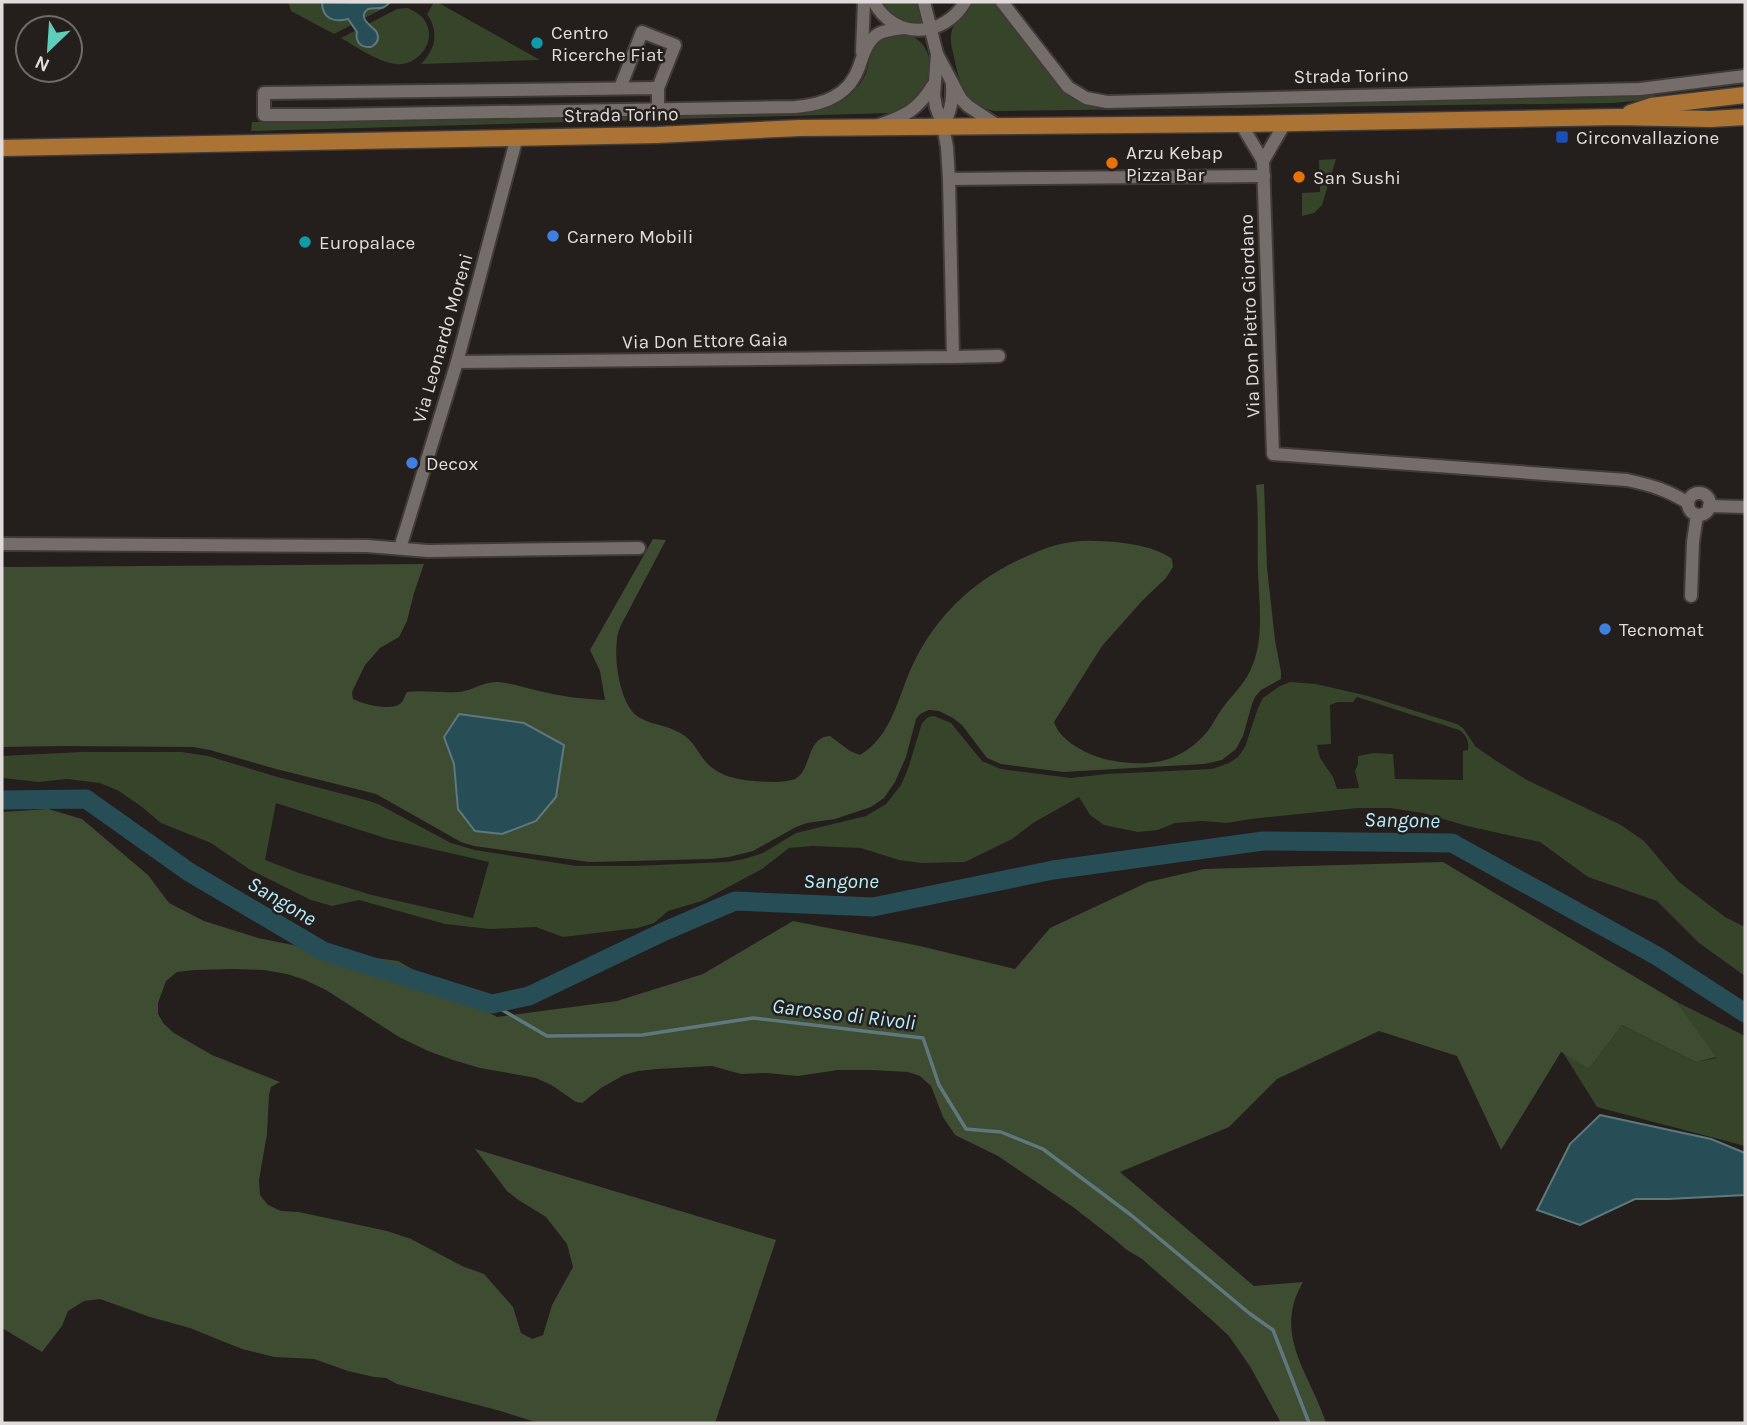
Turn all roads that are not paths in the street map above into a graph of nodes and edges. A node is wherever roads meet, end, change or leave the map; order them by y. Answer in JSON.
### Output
{"nodes":[{"id":1,"x":864,"y":2,"type":"edge"},
{"id":2,"x":874,"y":2,"type":"edge"},
{"id":3,"x":924,"y":2,"type":"edge"},
{"id":4,"x":965,"y":2,"type":"edge"},
{"id":5,"x":1002,"y":2,"type":"edge"},
{"id":6,"x":904,"y":27,"type":"junction"},
{"id":7,"x":931,"y":29,"type":"junction"},
{"id":8,"x":937,"y":54,"type":"junction"},
{"id":9,"x":862,"y":56,"type":"junction"},
{"id":10,"x":1745,"y":76,"type":"edge"},
{"id":11,"x":935,"y":82,"type":"junction"},
{"id":12,"x":952,"y":82,"type":"junction"},
{"id":13,"x":604,"y":88,"type":"junction"},
{"id":14,"x":620,"y":88,"type":"junction"},
{"id":15,"x":658,"y":88,"type":"junction"},
{"id":16,"x":1745,"y":94,"type":"edge"},
{"id":17,"x":1745,"y":101,"type":"edge"},
{"id":18,"x":658,"y":109,"type":"junction"},
{"id":19,"x":604,"y":110,"type":"junction"},
{"id":20,"x":1618,"y":117,"type":"junction"},
{"id":21,"x":1745,"y":117,"type":"edge"},
{"id":22,"x":1285,"y":123,"type":"junction"},
{"id":23,"x":1241,"y":124,"type":"junction"},
{"id":24,"x":998,"y":125,"type":"junction"},
{"id":25,"x":943,"y":126,"type":"junction"},
{"id":26,"x":872,"y":127,"type":"junction"},
{"id":27,"x":517,"y":137,"type":"junction"},
{"id":28,"x":2,"y":148,"type":"edge"},
{"id":29,"x":1263,"y":161,"type":"junction"},
{"id":30,"x":1264,"y":176,"type":"junction"},
{"id":31,"x":949,"y":180,"type":"junction"},
{"id":32,"x":999,"y":356,"type":"dead end"},
{"id":33,"x":953,"y":357,"type":"junction"},
{"id":34,"x":457,"y":362,"type":"junction"},
{"id":35,"x":1688,"y":503,"type":"junction"},
{"id":36,"x":1709,"y":506,"type":"junction"},
{"id":37,"x":1745,"y":507,"type":"edge"},
{"id":38,"x":1697,"y":515,"type":"junction"},
{"id":39,"x":2,"y":544,"type":"edge"},
{"id":40,"x":400,"y":548,"type":"junction"},
{"id":41,"x":639,"y":548,"type":"dead end"},
{"id":42,"x":1690,"y":596,"type":"dead end"}],
"edges":[{"from":1,"to":9,"type":"street"},
{"from":2,"to":6,"type":"street"},
{"from":3,"to":7,"type":"street"},
{"from":4,"to":7,"type":"street"},
{"from":5,"to":10,"type":"street","name":"Strada Torino"},
{"from":6,"to":7,"type":"street"},
{"from":6,"to":9,"type":"street"},
{"from":7,"to":8,"type":"street"},
{"from":8,"to":11,"type":"street"},
{"from":8,"to":12,"type":"street"},
{"from":9,"to":18,"type":"street","name":"Strada Torino"},
{"from":11,"to":25,"type":"street"},
{"from":11,"to":26,"type":"street"},
{"from":12,"to":24,"type":"street"},
{"from":12,"to":25,"type":"street"},
{"from":13,"to":14,"type":"street","name":"Strada Torino"},
{"from":13,"to":19,"type":"street","name":"Strada Torino"},
{"from":13,"to":19,"type":"street","name":"Strada Torino"},
{"from":14,"to":15,"type":"street","name":"Strada Torino"},
{"from":14,"to":15,"type":"street","name":"Strada Torino"},
{"from":15,"to":18,"type":"street","name":"Strada Torino"},
{"from":16,"to":20,"type":"main road"},
{"from":17,"to":20,"type":"main road","name":"Strada Torino"},
{"from":18,"to":19,"type":"street","name":"Strada Torino"},
{"from":20,"to":21,"type":"main road","name":"Strada Torino"},
{"from":20,"to":22,"type":"main road","name":"Strada Torino"},
{"from":22,"to":23,"type":"main road","name":"Strada Torino"},
{"from":22,"to":29,"type":"street"},
{"from":23,"to":24,"type":"main road","name":"Strada Torino"},
{"from":23,"to":29,"type":"street"},
{"from":24,"to":25,"type":"main road","name":"Strada Torino"},
{"from":25,"to":26,"type":"main road","name":"Strada Torino"},
{"from":25,"to":31,"type":"street"},
{"from":26,"to":27,"type":"main road","name":"Strada Torino"},
{"from":27,"to":28,"type":"main road","name":"Strada Torino"},
{"from":27,"to":34,"type":"street","name":"Via Leonardo Moreni"},
{"from":29,"to":30,"type":"street"},
{"from":30,"to":31,"type":"street"},
{"from":30,"to":35,"type":"street","name":"Via Don Pietro Giordano"},
{"from":31,"to":33,"type":"street"},
{"from":32,"to":33,"type":"street","name":"Via Don Ettore Gaia"},
{"from":33,"to":34,"type":"street","name":"Via Don Ettore Gaia"},
{"from":34,"to":40,"type":"street","name":"Via Leonardo Moreni"},
{"from":35,"to":36,"type":"street"},
{"from":35,"to":38,"type":"street"},
{"from":36,"to":37,"type":"street"},
{"from":36,"to":38,"type":"street"},
{"from":38,"to":42,"type":"street"},
{"from":39,"to":40,"type":"street"},
{"from":40,"to":41,"type":"street"}]}
